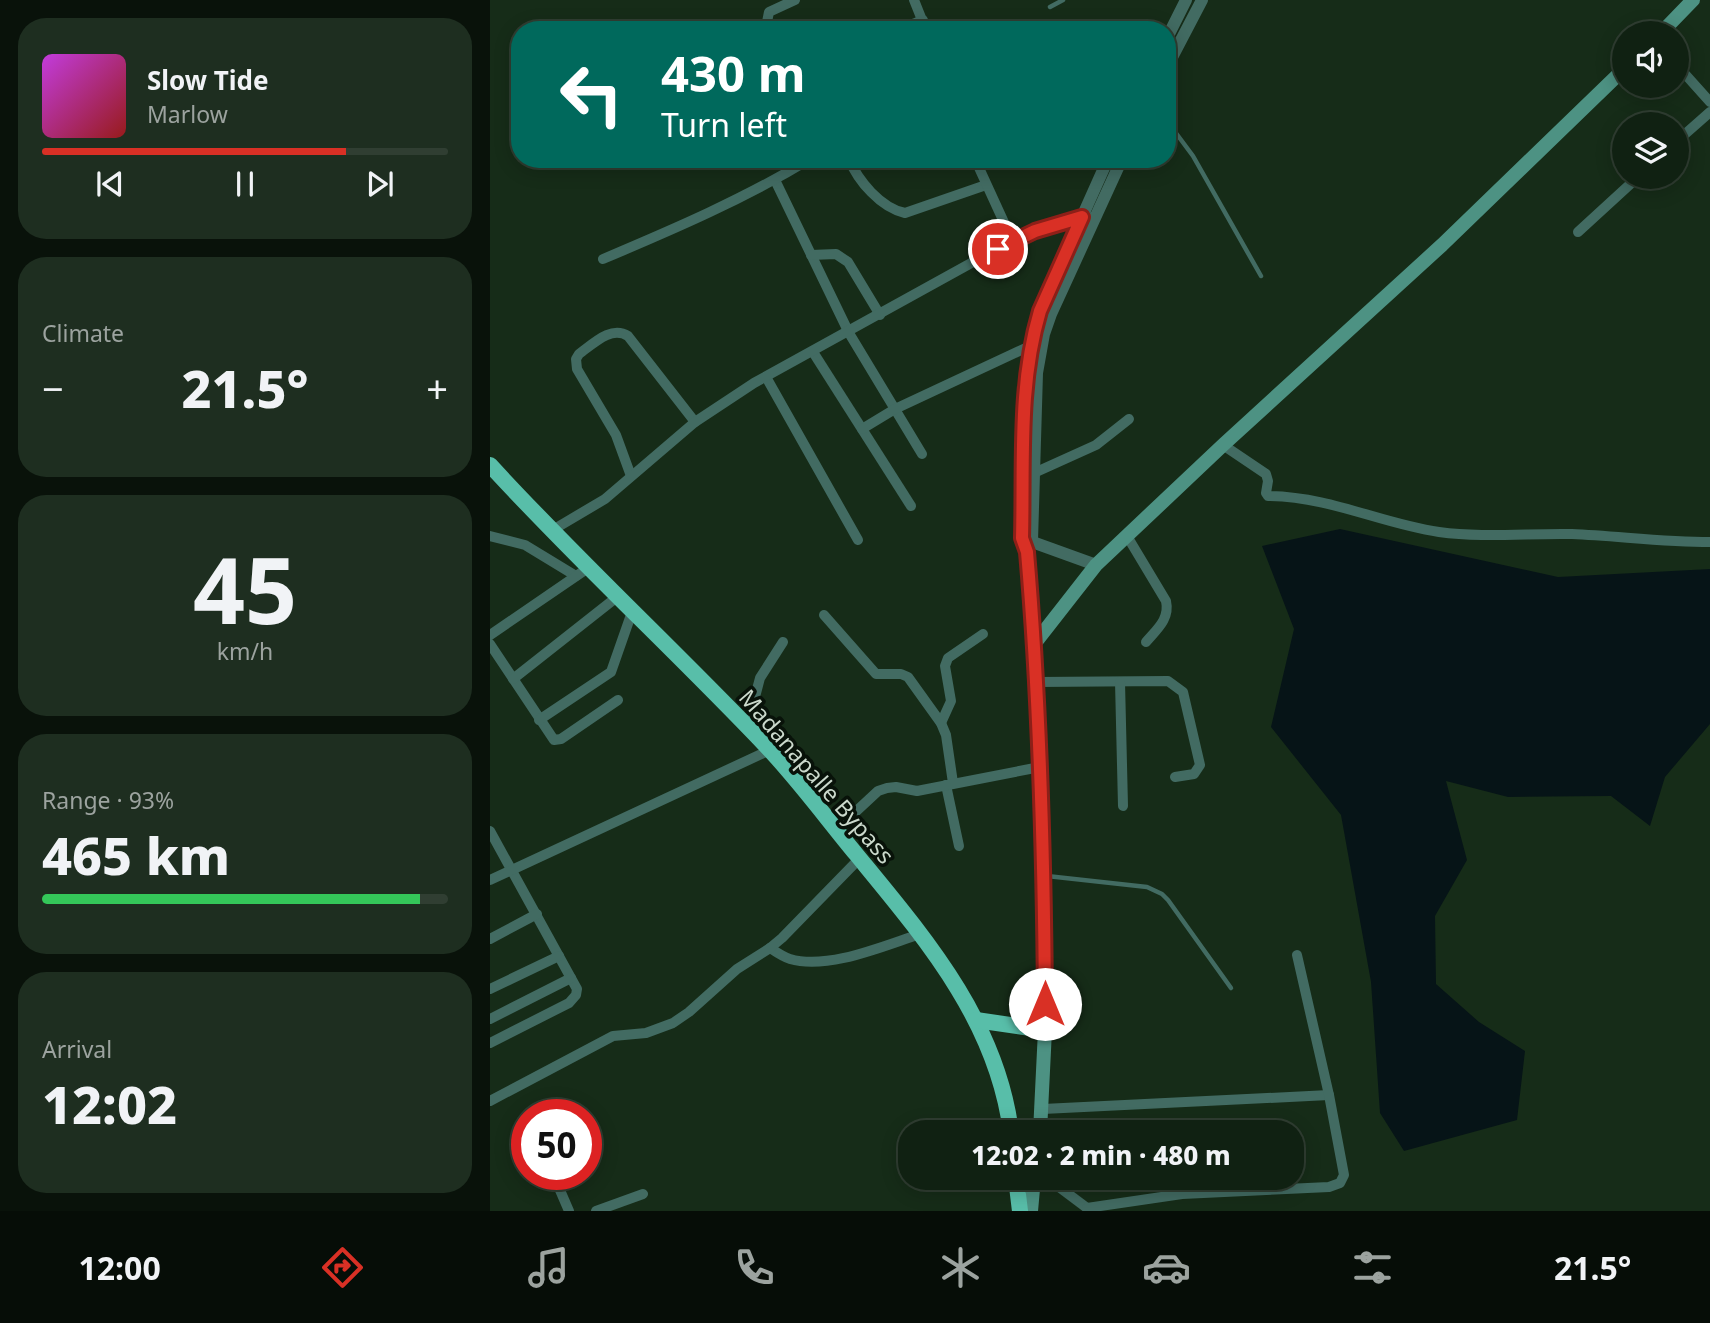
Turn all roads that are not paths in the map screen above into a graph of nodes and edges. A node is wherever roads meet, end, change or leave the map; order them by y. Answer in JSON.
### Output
{"nodes":[{"id":1,"x":794,"y":0,"type":"edge"},
{"id":2,"x":914,"y":0,"type":"edge"},
{"id":3,"x":1063,"y":0,"type":"edge"},
{"id":4,"x":1202,"y":0,"type":"edge"},
{"id":5,"x":1693,"y":0,"type":"edge"},
{"id":6,"x":1185,"y":1,"type":"edge"},
{"id":7,"x":1050,"y":6,"type":"dead end"},
{"id":8,"x":1194,"y":17,"type":"junction"},
{"id":9,"x":767,"y":21,"type":"edge"},
{"id":10,"x":922,"y":21,"type":"edge"},
{"id":11,"x":1175,"y":21,"type":"edge"},
{"id":12,"x":1673,"y":21,"type":"edge"},
{"id":13,"x":1176,"y":50,"type":"edge"},
{"id":14,"x":1689,"y":79,"type":"edge"},
{"id":15,"x":1612,"y":81,"type":"edge"},
{"id":16,"x":1710,"y":102,"type":"edge"},
{"id":17,"x":1710,"y":112,"type":"edge"},
{"id":18,"x":1689,"y":131,"type":"edge"},
{"id":19,"x":1176,"y":133,"type":"edge"},
{"id":20,"x":795,"y":168,"type":"edge"},
{"id":21,"x":853,"y":168,"type":"edge"},
{"id":22,"x":979,"y":168,"type":"edge"},
{"id":23,"x":1104,"y":168,"type":"edge"},
{"id":24,"x":1118,"y":168,"type":"edge"},
{"id":25,"x":775,"y":180,"type":"junction"},
{"id":26,"x":986,"y":185,"type":"junction"},
{"id":27,"x":1625,"y":189,"type":"edge"},
{"id":28,"x":1097,"y":213,"type":"junction"},
{"id":29,"x":1082,"y":217,"type":"junction"},
{"id":30,"x":1578,"y":232,"type":"dead end"},
{"id":31,"x":1013,"y":242,"type":"junction"},
{"id":32,"x":811,"y":255,"type":"junction"},
{"id":33,"x":603,"y":259,"type":"dead end"},
{"id":34,"x":1261,"y":276,"type":"dead end"},
{"id":35,"x":880,"y":315,"type":"junction"},
{"id":36,"x":849,"y":332,"type":"junction"},
{"id":37,"x":1030,"y":346,"type":"junction"},
{"id":38,"x":813,"y":352,"type":"junction"},
{"id":39,"x":766,"y":377,"type":"junction"},
{"id":40,"x":895,"y":409,"type":"junction"},
{"id":41,"x":1129,"y":419,"type":"dead end"},
{"id":42,"x":695,"y":422,"type":"junction"},
{"id":43,"x":862,"y":429,"type":"junction"},
{"id":44,"x":1223,"y":444,"type":"junction"},
{"id":45,"x":922,"y":454,"type":"dead end"},
{"id":46,"x":490,"y":465,"type":"edge"},
{"id":47,"x":1034,"y":473,"type":"junction"},
{"id":48,"x":631,"y":476,"type":"junction"},
{"id":49,"x":911,"y":506,"type":"dead end"},
{"id":50,"x":551,"y":531,"type":"junction"},
{"id":51,"x":1127,"y":536,"type":"junction"},
{"id":52,"x":490,"y":537,"type":"edge"},
{"id":53,"x":858,"y":540,"type":"dead end"},
{"id":54,"x":1710,"y":542,"type":"edge"},
{"id":55,"x":1027,"y":544,"type":"junction"},
{"id":56,"x":1096,"y":565,"type":"junction"},
{"id":57,"x":582,"y":572,"type":"junction"},
{"id":58,"x":617,"y":597,"type":"junction"},
{"id":59,"x":632,"y":612,"type":"junction"},
{"id":60,"x":824,"y":615,"type":"dead end"},
{"id":61,"x":983,"y":634,"type":"dead end"},
{"id":62,"x":490,"y":635,"type":"edge"},
{"id":63,"x":783,"y":642,"type":"dead end"},
{"id":64,"x":1146,"y":642,"type":"dead end"},
{"id":65,"x":1035,"y":643,"type":"junction"},
{"id":66,"x":490,"y":644,"type":"edge"},
{"id":67,"x":513,"y":678,"type":"junction"},
{"id":68,"x":1120,"y":681,"type":"junction"},
{"id":69,"x":1037,"y":682,"type":"junction"},
{"id":70,"x":618,"y":700,"type":"dead end"},
{"id":71,"x":539,"y":720,"type":"junction"},
{"id":72,"x":941,"y":723,"type":"junction"},
{"id":73,"x":747,"y":727,"type":"junction"},
{"id":74,"x":770,"y":750,"type":"junction"},
{"id":75,"x":1040,"y":767,"type":"junction"},
{"id":76,"x":1175,"y":777,"type":"dead end"},
{"id":77,"x":949,"y":784,"type":"junction"},
{"id":78,"x":1123,"y":806,"type":"dead end"},
{"id":79,"x":836,"y":830,"type":"junction"},
{"id":80,"x":490,"y":831,"type":"edge"},
{"id":81,"x":959,"y":846,"type":"dead end"},
{"id":82,"x":859,"y":858,"type":"junction"},
{"id":83,"x":511,"y":870,"type":"junction"},
{"id":84,"x":1044,"y":876,"type":"junction"},
{"id":85,"x":490,"y":880,"type":"edge"},
{"id":86,"x":537,"y":914,"type":"junction"},
{"id":87,"x":920,"y":934,"type":"junction"},
{"id":88,"x":490,"y":939,"type":"edge"},
{"id":89,"x":770,"y":948,"type":"junction"},
{"id":90,"x":1297,"y":955,"type":"dead end"},
{"id":91,"x":559,"y":956,"type":"junction"},
{"id":92,"x":571,"y":978,"type":"junction"},
{"id":93,"x":1231,"y":988,"type":"dead end"},
{"id":94,"x":490,"y":989,"type":"edge"},
{"id":95,"x":490,"y":1019,"type":"edge"},
{"id":96,"x":976,"y":1020,"type":"junction"},
{"id":97,"x":1045,"y":1030,"type":"junction"},
{"id":98,"x":490,"y":1043,"type":"edge"},
{"id":99,"x":1329,"y":1095,"type":"junction"},
{"id":100,"x":490,"y":1101,"type":"edge"},
{"id":101,"x":1042,"y":1109,"type":"junction"},
{"id":102,"x":1008,"y":1120,"type":"edge"},
{"id":103,"x":1041,"y":1120,"type":"edge"},
{"id":104,"x":560,"y":1190,"type":"edge"},
{"id":105,"x":1017,"y":1190,"type":"edge"},
{"id":106,"x":1033,"y":1190,"type":"edge"},
{"id":107,"x":1063,"y":1190,"type":"edge"},
{"id":108,"x":643,"y":1194,"type":"dead end"},
{"id":109,"x":1089,"y":1209,"type":"edge"},
{"id":110,"x":569,"y":1211,"type":"edge"},
{"id":111,"x":596,"y":1211,"type":"edge"},
{"id":112,"x":1020,"y":1211,"type":"edge"},
{"id":113,"x":1031,"y":1211,"type":"edge"}],
"edges":[{"from":1,"to":9,"type":"street"},
{"from":2,"to":10,"type":"street"},
{"from":3,"to":7,"type":"lane"},
{"from":4,"to":8,"type":"street"},
{"from":5,"to":12,"type":"main road"},
{"from":6,"to":8,"type":"street"},
{"from":6,"to":11,"type":"street"},
{"from":8,"to":13,"type":"street"},
{"from":14,"to":16,"type":"street"},
{"from":15,"to":44,"type":"main road"},
{"from":17,"to":18,"type":"street"},
{"from":19,"to":34,"type":"lane"},
{"from":20,"to":25,"type":"street"},
{"from":21,"to":26,"type":"street"},
{"from":22,"to":26,"type":"street"},
{"from":23,"to":29,"type":"street"},
{"from":24,"to":28,"type":"street"},
{"from":25,"to":32,"type":"street"},
{"from":25,"to":33,"type":"street"},
{"from":26,"to":31,"type":"street"},
{"from":27,"to":30,"type":"street"},
{"from":28,"to":29,"type":"street"},
{"from":28,"to":47,"type":"street"},
{"from":29,"to":31,"type":"street"},
{"from":29,"to":37,"type":"street"},
{"from":31,"to":35,"type":"street"},
{"from":32,"to":35,"type":"street"},
{"from":32,"to":36,"type":"street"},
{"from":35,"to":36,"type":"street"},
{"from":36,"to":38,"type":"street"},
{"from":36,"to":40,"type":"street"},
{"from":37,"to":40,"type":"street"},
{"from":37,"to":55,"type":"street"},
{"from":38,"to":39,"type":"street"},
{"from":38,"to":43,"type":"street"},
{"from":39,"to":42,"type":"street"},
{"from":39,"to":53,"type":"street"},
{"from":40,"to":43,"type":"street"},
{"from":40,"to":45,"type":"street"},
{"from":41,"to":47,"type":"street"},
{"from":42,"to":48,"type":"street"},
{"from":42,"to":48,"type":"street"},
{"from":43,"to":49,"type":"street"},
{"from":44,"to":51,"type":"main road"},
{"from":44,"to":54,"type":"street"},
{"from":46,"to":50,"type":"highway","name":"Madanapalle Bypass"},
{"from":47,"to":55,"type":"street"},
{"from":48,"to":50,"type":"street"},
{"from":50,"to":57,"type":"highway","name":"Madanapalle Bypass"},
{"from":51,"to":56,"type":"main road"},
{"from":51,"to":64,"type":"street"},
{"from":52,"to":57,"type":"street"},
{"from":55,"to":56,"type":"street"},
{"from":55,"to":65,"type":"street"},
{"from":56,"to":65,"type":"main road"},
{"from":57,"to":58,"type":"highway","name":"Madanapalle Bypass"},
{"from":57,"to":62,"type":"street"},
{"from":58,"to":59,"type":"highway","name":"Madanapalle Bypass"},
{"from":58,"to":67,"type":"street"},
{"from":59,"to":71,"type":"street"},
{"from":59,"to":73,"type":"highway","name":"Madanapalle Bypass"},
{"from":60,"to":72,"type":"street"},
{"from":61,"to":72,"type":"street"},
{"from":63,"to":73,"type":"street"},
{"from":65,"to":69,"type":"main road"},
{"from":66,"to":67,"type":"street"},
{"from":67,"to":71,"type":"street"},
{"from":68,"to":69,"type":"street"},
{"from":68,"to":76,"type":"street"},
{"from":68,"to":78,"type":"street"},
{"from":69,"to":75,"type":"main road"},
{"from":70,"to":71,"type":"street"},
{"from":72,"to":77,"type":"street"},
{"from":73,"to":74,"type":"highway","name":"Madanapalle Bypass"},
{"from":74,"to":79,"type":"highway","name":"Madanapalle Bypass"},
{"from":74,"to":83,"type":"street"},
{"from":75,"to":77,"type":"street"},
{"from":75,"to":84,"type":"main road"},
{"from":77,"to":79,"type":"street"},
{"from":77,"to":81,"type":"street"},
{"from":79,"to":82,"type":"highway","name":"Madanapalle Bypass"},
{"from":80,"to":83,"type":"street"},
{"from":82,"to":87,"type":"highway","name":"Madanapalle Bypass"},
{"from":82,"to":89,"type":"street"},
{"from":83,"to":85,"type":"street"},
{"from":83,"to":86,"type":"street"},
{"from":84,"to":93,"type":"lane"},
{"from":84,"to":97,"type":"main road"},
{"from":86,"to":88,"type":"street"},
{"from":86,"to":91,"type":"street"},
{"from":87,"to":89,"type":"street"},
{"from":87,"to":96,"type":"highway","name":"Madanapalle Bypass"},
{"from":89,"to":100,"type":"street"},
{"from":90,"to":99,"type":"street"},
{"from":91,"to":92,"type":"street"},
{"from":91,"to":94,"type":"street"},
{"from":92,"to":95,"type":"street"},
{"from":92,"to":98,"type":"street"},
{"from":96,"to":97,"type":"highway"},
{"from":96,"to":102,"type":"highway","name":"Madanapalle Bypass"},
{"from":97,"to":101,"type":"main road"},
{"from":99,"to":101,"type":"street"},
{"from":99,"to":109,"type":"street"},
{"from":101,"to":103,"type":"main road"},
{"from":104,"to":110,"type":"street"},
{"from":105,"to":112,"type":"highway"},
{"from":106,"to":113,"type":"main road"},
{"from":107,"to":109,"type":"street"},
{"from":108,"to":111,"type":"street"}]}
